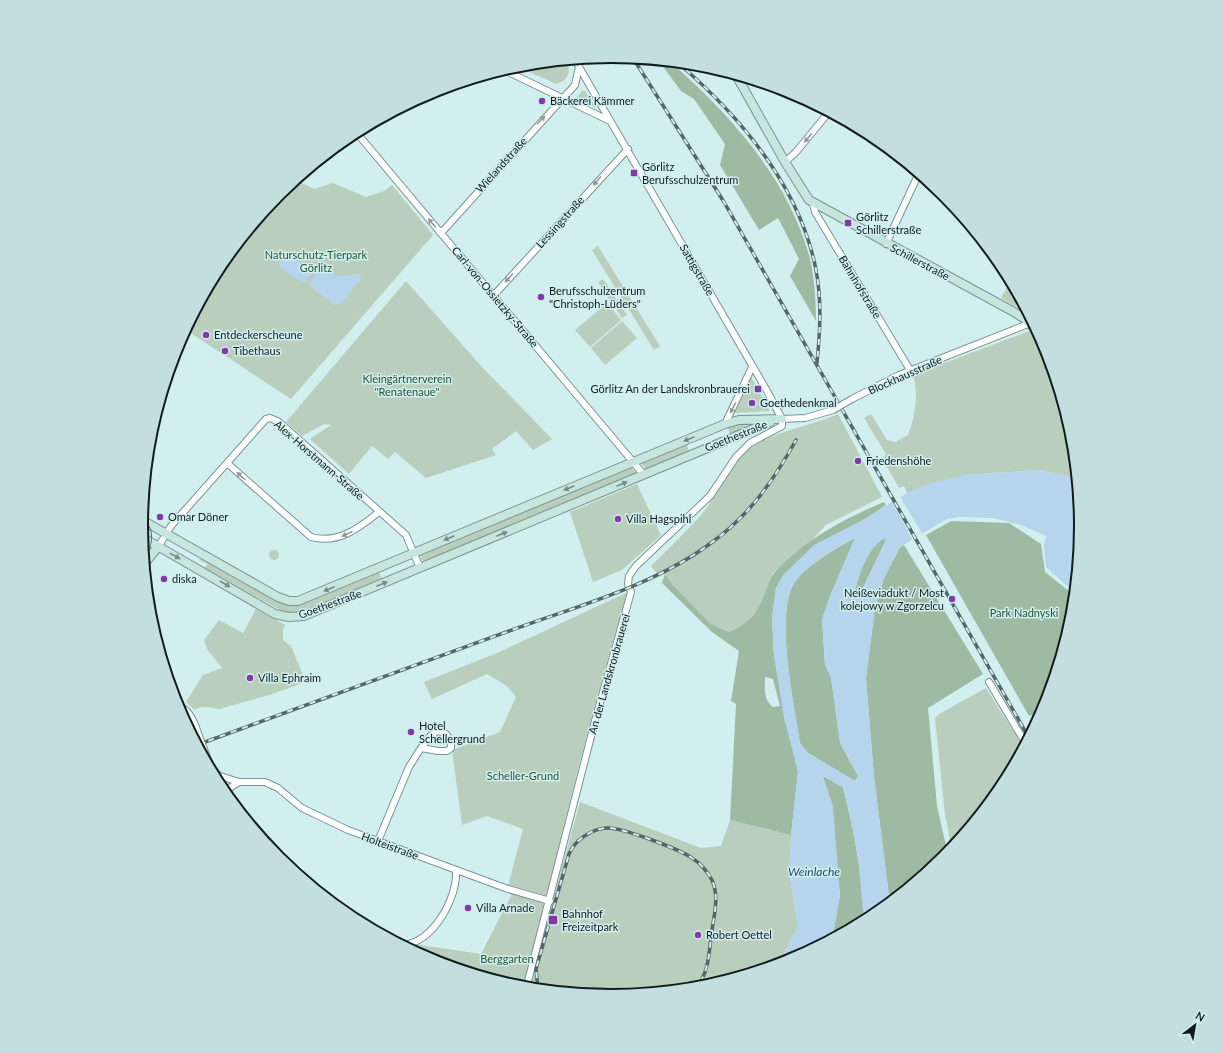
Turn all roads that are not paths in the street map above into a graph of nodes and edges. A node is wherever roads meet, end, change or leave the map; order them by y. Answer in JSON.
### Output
{"nodes":[{"id":1,"x":577,"y":64,"type":"edge"},
{"id":2,"x":579,"y":68,"type":"junction"},
{"id":3,"x":512,"y":74,"type":"edge"},
{"id":4,"x":740,"y":82,"type":"edge"},
{"id":5,"x":562,"y":98,"type":"junction"},
{"id":6,"x":826,"y":116,"type":"edge"},
{"id":7,"x":612,"y":121,"type":"junction"},
{"id":8,"x":360,"y":137,"type":"edge"},
{"id":9,"x":628,"y":149,"type":"junction"},
{"id":10,"x":785,"y":162,"type":"junction"},
{"id":11,"x":917,"y":178,"type":"edge"},
{"id":12,"x":811,"y":202,"type":"junction"},
{"id":13,"x":441,"y":233,"type":"junction"},
{"id":14,"x":886,"y":244,"type":"junction"},
{"id":15,"x":494,"y":295,"type":"junction"},
{"id":16,"x":1026,"y":319,"type":"edge"},
{"id":17,"x":1029,"y":324,"type":"edge"},
{"id":18,"x":752,"y":367,"type":"junction"},
{"id":19,"x":910,"y":370,"type":"junction"},
{"id":20,"x":780,"y":419,"type":"junction"},
{"id":21,"x":725,"y":424,"type":"junction"},
{"id":22,"x":633,"y":462,"type":"junction"},
{"id":23,"x":227,"y":463,"type":"junction"},
{"id":24,"x":644,"y":475,"type":"junction"},
{"id":25,"x":379,"y":512,"type":"junction"},
{"id":26,"x":148,"y":524,"type":"edge"},
{"id":27,"x":166,"y":534,"type":"junction"},
{"id":28,"x":148,"y":541,"type":"edge"},
{"id":29,"x":158,"y":547,"type":"junction"},
{"id":30,"x":414,"y":553,"type":"junction"},
{"id":31,"x":149,"y":558,"type":"edge"},
{"id":32,"x":420,"y":568,"type":"junction"},
{"id":33,"x":989,"y":682,"type":"dead end"},
{"id":34,"x":186,"y":710,"type":"edge"},
{"id":35,"x":1023,"y":739,"type":"edge"},
{"id":36,"x":201,"y":741,"type":"edge"},
{"id":37,"x":421,"y":748,"type":"junction"},
{"id":38,"x":221,"y":776,"type":"edge"},
{"id":39,"x":239,"y":782,"type":"junction"},
{"id":40,"x":229,"y":788,"type":"edge"},
{"id":41,"x":378,"y":841,"type":"junction"},
{"id":42,"x":456,"y":870,"type":"junction"},
{"id":43,"x":550,"y":901,"type":"junction"},
{"id":44,"x":409,"y":944,"type":"edge"},
{"id":45,"x":528,"y":982,"type":"edge"}],
"edges":[{"from":1,"to":2,"type":"street","name":"Sattigstraße"},
{"from":2,"to":5,"type":"street","name":"Wielandstraße"},
{"from":2,"to":7,"type":"street","name":"Sattigstraße"},
{"from":3,"to":5,"type":"street"},
{"from":4,"to":10,"type":"street","name":"Bahnhofstraße"},
{"from":5,"to":7,"type":"street"},
{"from":13,"to":5,"type":"street","name":"Wielandstraße","one_way":true},
{"from":6,"to":10,"type":"street","one_way":true},
{"from":7,"to":9,"type":"street","name":"Sattigstraße"},
{"from":13,"to":8,"type":"street","name":"Carl-von-Ossietzky-Straße","one_way":true},
{"from":9,"to":15,"type":"street","name":"Lessingstraße","one_way":true},
{"from":9,"to":18,"type":"street","name":"Sattigstraße"},
{"from":10,"to":12,"type":"street","name":"Bahnhofstraße"},
{"from":11,"to":14,"type":"street"},
{"from":12,"to":14,"type":"street","name":"Schillerstraße"},
{"from":12,"to":19,"type":"street","name":"Bahnhofstraße"},
{"from":13,"to":15,"type":"street","name":"Carl-von-Ossietzky-Straße"},
{"from":14,"to":16,"type":"street","name":"Schillerstraße"},
{"from":15,"to":22,"type":"street","name":"Carl-von-Ossietzky-Straße"},
{"from":17,"to":19,"type":"street","name":"Blockhausstraße"},
{"from":18,"to":20,"type":"street","name":"Sattigstraße"},
{"from":18,"to":21,"type":"street","name":"Goethestraße","one_way":true},
{"from":19,"to":20,"type":"street","name":"Blockhausstraße","bridge":true},
{"from":20,"to":21,"type":"street","name":"Goethestraße"},
{"from":20,"to":24,"type":"street","name":"Goethestraße"},
{"from":20,"to":43,"type":"street","name":"An der Landskronbrauerei"},
{"from":21,"to":22,"type":"street","name":"Goethestraße","one_way":true},
{"from":22,"to":24,"type":"street"},
{"from":22,"to":30,"type":"street","name":"Goethestraße","one_way":true},
{"from":25,"to":23,"type":"street","one_way":true},
{"from":23,"to":25,"type":"street","name":"Alex-Horstmann-Straße"},
{"from":23,"to":27,"type":"street","name":"Alex-Horstmann-Straße"},
{"from":32,"to":24,"type":"street","name":"Goethestraße","one_way":true},
{"from":25,"to":30,"type":"street","name":"Alex-Horstmann-Straße"},
{"from":26,"to":27,"type":"street","name":"Goethestraße"},
{"from":27,"to":29,"type":"street"},
{"from":30,"to":27,"type":"street","name":"Goethestraße","one_way":true},
{"from":28,"to":29,"type":"street","name":"Goethestraße"},
{"from":29,"to":31,"type":"street"},
{"from":29,"to":32,"type":"street","name":"Goethestraße","one_way":true},
{"from":30,"to":32,"type":"street"},
{"from":33,"to":35,"type":"street"},
{"from":34,"to":36,"type":"street","bridge":true},
{"from":37,"to":37,"type":"street"},
{"from":37,"to":41,"type":"street"},
{"from":38,"to":39,"type":"street","name":"Holteistraße"},
{"from":39,"to":40,"type":"street"},
{"from":39,"to":41,"type":"street","name":"Holteistraße"},
{"from":41,"to":42,"type":"street","name":"Holteistraße"},
{"from":42,"to":43,"type":"street","name":"Holteistraße"},
{"from":42,"to":44,"type":"street"},
{"from":43,"to":45,"type":"street","name":"An der Landskronbrauerei"}]}
